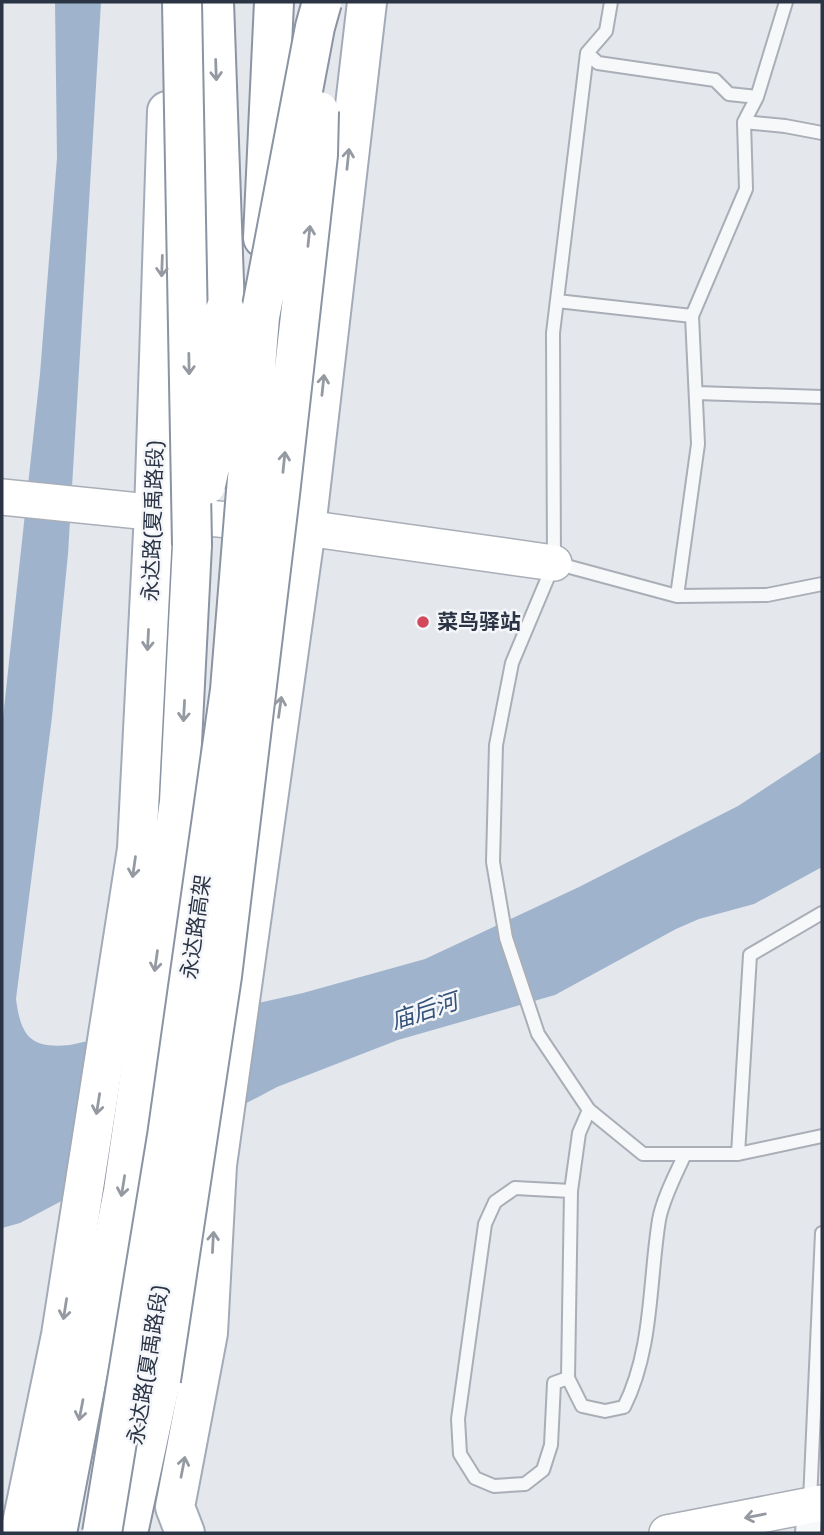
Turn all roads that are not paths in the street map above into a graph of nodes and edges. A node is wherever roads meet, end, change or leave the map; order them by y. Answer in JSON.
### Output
{"nodes":[{"id":1,"x":171,"y":2,"type":"edge"},
{"id":2,"x":182,"y":2,"type":"edge"},
{"id":3,"x":214,"y":2,"type":"edge"},
{"id":4,"x":274,"y":2,"type":"edge"},
{"id":5,"x":323,"y":2,"type":"edge"},
{"id":6,"x":368,"y":2,"type":"edge"},
{"id":7,"x":611,"y":2,"type":"edge"},
{"id":8,"x":786,"y":2,"type":"edge"},
{"id":9,"x":587,"y":53,"type":"junction"},
{"id":10,"x":757,"y":97,"type":"junction"},
{"id":11,"x":744,"y":122,"type":"junction"},
{"id":12,"x":822,"y":133,"type":"edge"},
{"id":13,"x":557,"y":301,"type":"junction"},
{"id":14,"x":692,"y":316,"type":"junction"},
{"id":15,"x":260,"y":317,"type":"junction"},
{"id":16,"x":697,"y":393,"type":"junction"},
{"id":17,"x":822,"y":397,"type":"edge"},
{"id":18,"x":2,"y":497,"type":"edge"},
{"id":19,"x":154,"y":513,"type":"junction"},
{"id":20,"x":255,"y":523,"type":"junction"},
{"id":21,"x":306,"y":528,"type":"junction"},
{"id":22,"x":192,"y":545,"type":"junction"},
{"id":23,"x":554,"y":563,"type":"junction"},
{"id":24,"x":822,"y":584,"type":"edge"},
{"id":25,"x":677,"y":596,"type":"junction"},
{"id":26,"x":822,"y":913,"type":"edge"},
{"id":27,"x":589,"y":1110,"type":"junction"},
{"id":28,"x":822,"y":1136,"type":"edge"},
{"id":29,"x":685,"y":1154,"type":"junction"},
{"id":30,"x":738,"y":1154,"type":"junction"},
{"id":31,"x":572,"y":1191,"type":"junction"},
{"id":32,"x":822,"y":1233,"type":"edge"},
{"id":33,"x":568,"y":1378,"type":"junction"},
{"id":34,"x":817,"y":1425,"type":"edge"},
{"id":35,"x":813,"y":1514,"type":"edge"},
{"id":36,"x":20,"y":1533,"type":"edge"},
{"id":37,"x":57,"y":1533,"type":"edge"},
{"id":38,"x":102,"y":1533,"type":"edge"},
{"id":39,"x":122,"y":1533,"type":"edge"},
{"id":40,"x":128,"y":1533,"type":"edge"},
{"id":41,"x":185,"y":1533,"type":"edge"},
{"id":42,"x":667,"y":1533,"type":"edge"}],
"edges":[{"from":1,"to":19,"type":"main road","name":"永达路(夏禹路段)","one_way":true},
{"from":2,"to":22,"type":"main road","one_way":true,"bridge":true},
{"from":3,"to":22,"type":"main road","one_way":true,"bridge":true},
{"from":4,"to":15,"type":"main road","bridge":true},
{"from":4,"to":20,"type":"main road"},
{"from":5,"to":15,"type":"main road","bridge":true},
{"from":40,"to":5,"type":"main road","one_way":true,"bridge":true},
{"from":21,"to":6,"type":"main road","one_way":true},
{"from":7,"to":9,"type":"lane"},
{"from":8,"to":10,"type":"lane"},
{"from":9,"to":10,"type":"lane"},
{"from":9,"to":13,"type":"lane"},
{"from":10,"to":11,"type":"lane"},
{"from":11,"to":12,"type":"lane"},
{"from":11,"to":14,"type":"lane"},
{"from":13,"to":14,"type":"lane"},
{"from":13,"to":23,"type":"lane"},
{"from":14,"to":16,"type":"lane"},
{"from":15,"to":38,"type":"main road","name":"永达路高架","bridge":true},
{"from":16,"to":17,"type":"lane"},
{"from":16,"to":25,"type":"lane"},
{"from":18,"to":19,"type":"street"},
{"from":19,"to":20,"type":"street"},
{"from":19,"to":36,"type":"main road","name":"永达路(夏禹路段)","one_way":true},
{"from":20,"to":21,"type":"street"},
{"from":20,"to":39,"type":"main road","name":"永达路(夏禹路段)"},
{"from":21,"to":23,"type":"street"},
{"from":41,"to":21,"type":"main road","one_way":true},
{"from":22,"to":37,"type":"main road","name":"永达路高架","one_way":true},
{"from":23,"to":25,"type":"lane"},
{"from":23,"to":27,"type":"lane"},
{"from":24,"to":25,"type":"lane"},
{"from":26,"to":30,"type":"lane"},
{"from":27,"to":29,"type":"lane"},
{"from":27,"to":31,"type":"lane"},
{"from":28,"to":30,"type":"lane"},
{"from":29,"to":30,"type":"lane"},
{"from":29,"to":33,"type":"lane"},
{"from":31,"to":33,"type":"lane"},
{"from":31,"to":33,"type":"lane"},
{"from":32,"to":34,"type":"lane"},
{"from":34,"to":35,"type":"lane"},
{"from":35,"to":42,"type":"street","one_way":true}]}
